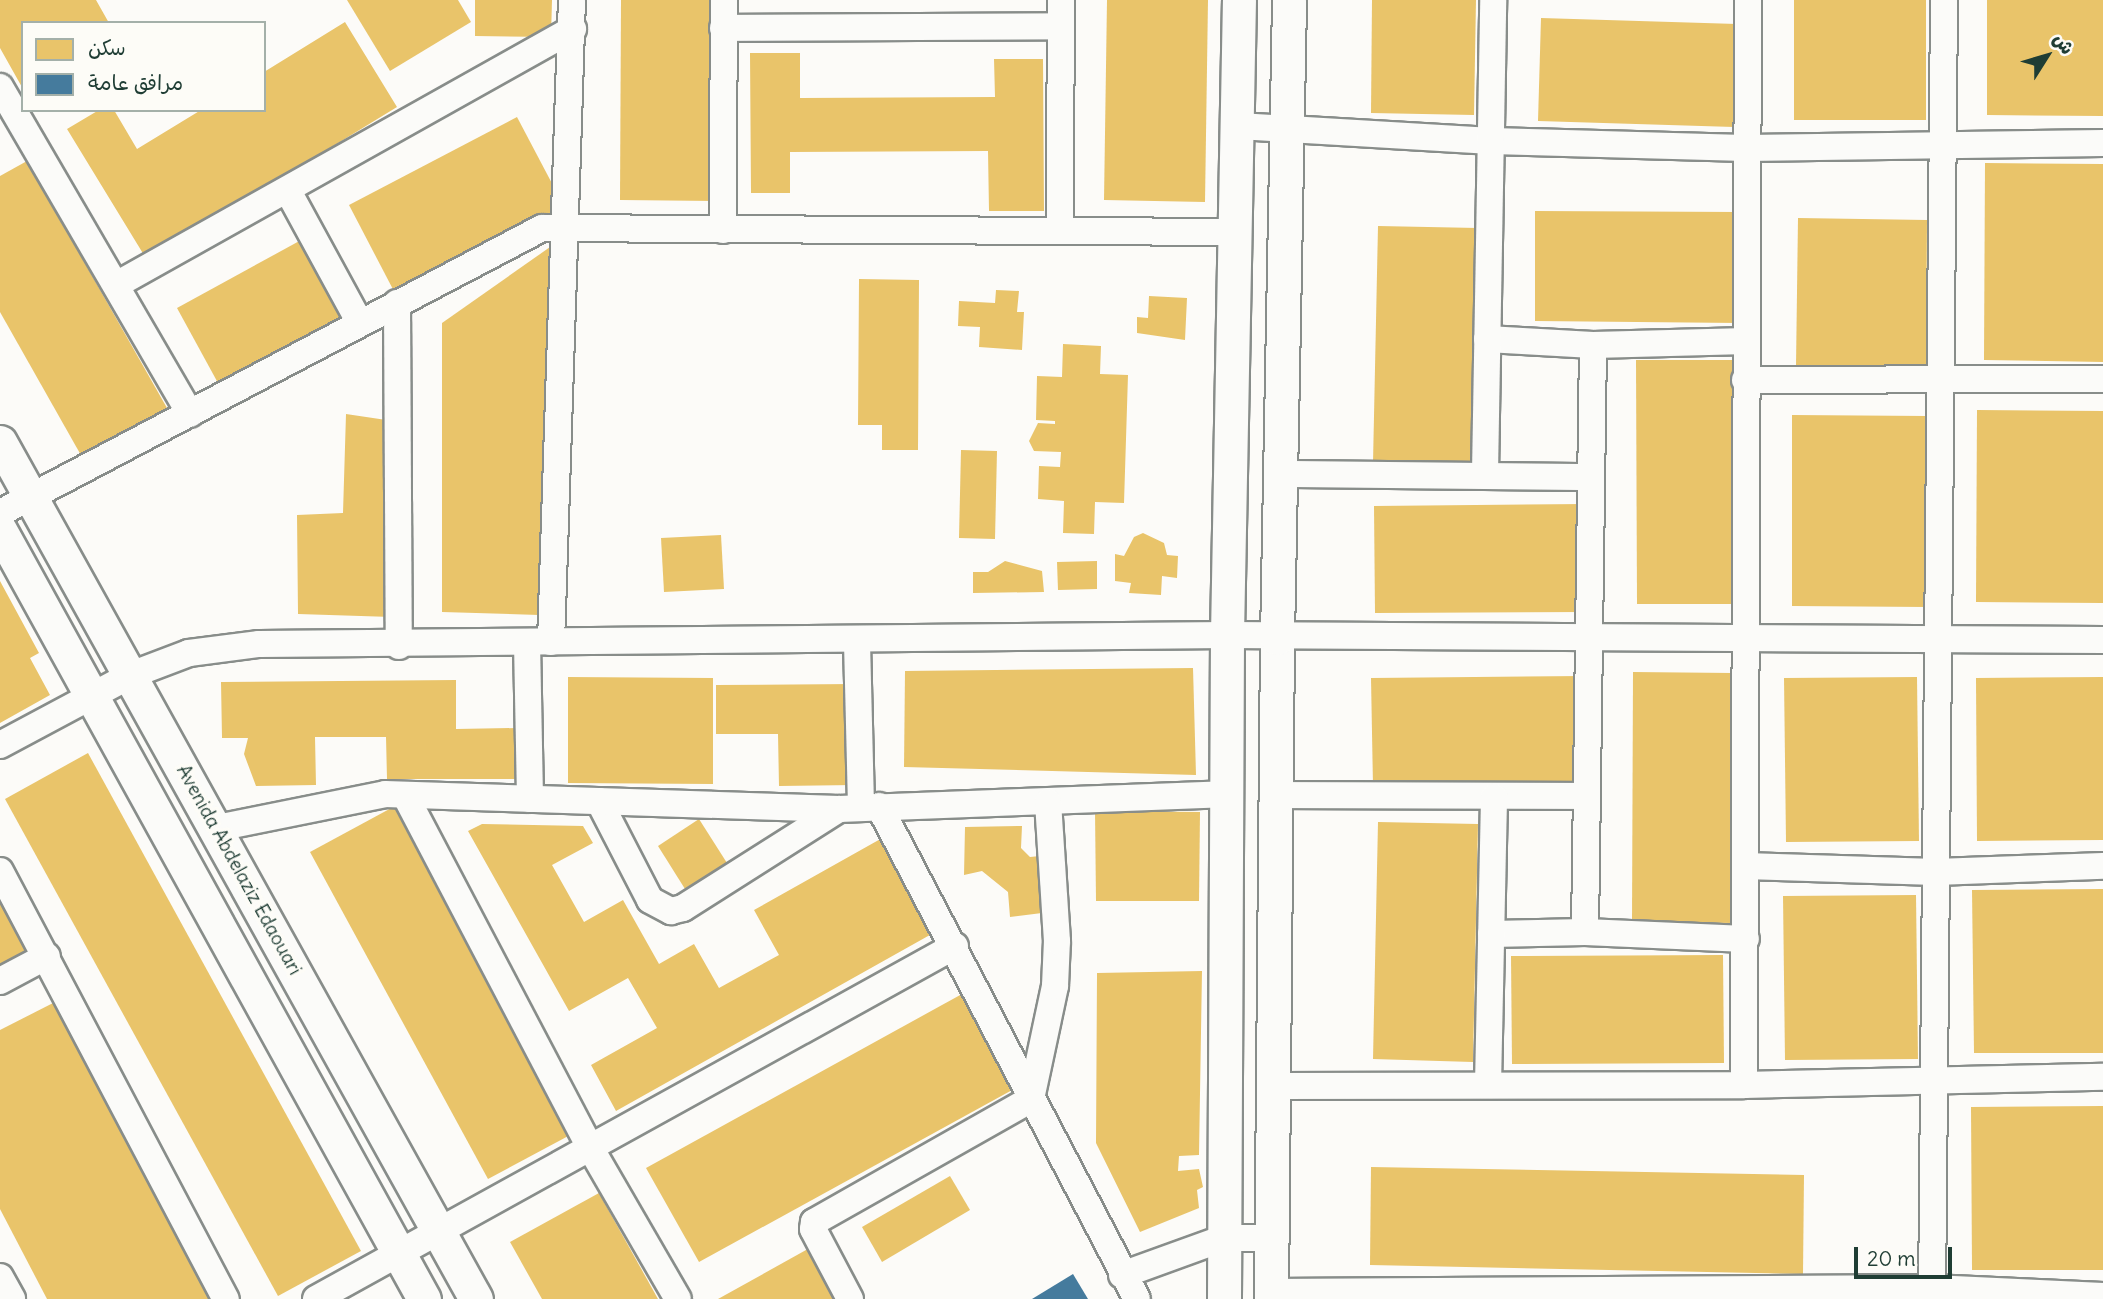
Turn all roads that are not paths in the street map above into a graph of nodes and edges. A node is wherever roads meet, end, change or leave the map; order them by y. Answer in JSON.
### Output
{"nodes":[{"id":1,"x":572,"y":0,"type":"edge"},
{"id":2,"x":724,"y":0,"type":"edge"},
{"id":3,"x":1061,"y":0,"type":"edge"},
{"id":4,"x":1239,"y":0,"type":"edge"},
{"id":5,"x":1289,"y":0,"type":"edge"},
{"id":6,"x":1493,"y":0,"type":"edge"},
{"id":7,"x":1748,"y":0,"type":"edge"},
{"id":8,"x":1944,"y":0,"type":"edge"},
{"id":9,"x":1060,"y":26,"type":"junction"},
{"id":10,"x":723,"y":28,"type":"junction"},
{"id":11,"x":573,"y":29,"type":"junction"},
{"id":12,"x":0,"y":87,"type":"edge"},
{"id":13,"x":9,"y":125,"type":"edge"},
{"id":14,"x":1238,"y":126,"type":"junction"},
{"id":15,"x":1285,"y":128,"type":"junction"},
{"id":16,"x":1492,"y":141,"type":"junction"},
{"id":17,"x":2103,"y":143,"type":"edge"},
{"id":18,"x":1942,"y":146,"type":"junction"},
{"id":19,"x":1747,"y":148,"type":"junction"},
{"id":20,"x":288,"y":191,"type":"junction"},
{"id":21,"x":568,"y":227,"type":"junction"},
{"id":22,"x":723,"y":230,"type":"junction"},
{"id":23,"x":1060,"y":231,"type":"junction"},
{"id":24,"x":1234,"y":232,"type":"junction"},
{"id":25,"x":116,"y":285,"type":"junction"},
{"id":26,"x":397,"y":303,"type":"junction"},
{"id":27,"x":360,"y":323,"type":"junction"},
{"id":28,"x":1487,"y":339,"type":"junction"},
{"id":29,"x":1747,"y":341,"type":"junction"},
{"id":30,"x":1593,"y":345,"type":"junction"},
{"id":31,"x":1940,"y":379,"type":"junction"},
{"id":32,"x":2103,"y":379,"type":"edge"},
{"id":33,"x":1745,"y":380,"type":"junction"},
{"id":34,"x":190,"y":414,"type":"junction"},
{"id":35,"x":0,"y":442,"type":"edge"},
{"id":36,"x":1485,"y":473,"type":"junction"},
{"id":37,"x":1282,"y":474,"type":"junction"},
{"id":38,"x":1590,"y":477,"type":"junction"},
{"id":39,"x":30,"y":498,"type":"junction"},
{"id":40,"x":0,"y":513,"type":"edge"},
{"id":41,"x":0,"y":530,"type":"edge"},
{"id":42,"x":1227,"y":635,"type":"junction"},
{"id":43,"x":1590,"y":635,"type":"junction"},
{"id":44,"x":1938,"y":637,"type":"junction"},
{"id":45,"x":1277,"y":638,"type":"junction"},
{"id":46,"x":1743,"y":639,"type":"junction"},
{"id":47,"x":2103,"y":639,"type":"edge"},
{"id":48,"x":539,"y":642,"type":"junction"},
{"id":49,"x":857,"y":642,"type":"junction"},
{"id":50,"x":399,"y":646,"type":"junction"},
{"id":51,"x":131,"y":675,"type":"junction"},
{"id":52,"x":91,"y":696,"type":"junction"},
{"id":53,"x":0,"y":745,"type":"edge"},
{"id":54,"x":1229,"y":794,"type":"junction"},
{"id":55,"x":1279,"y":795,"type":"junction"},
{"id":56,"x":1587,"y":796,"type":"junction"},
{"id":57,"x":406,"y":797,"type":"junction"},
{"id":58,"x":1493,"y":797,"type":"junction"},
{"id":59,"x":530,"y":799,"type":"junction"},
{"id":60,"x":599,"y":801,"type":"junction"},
{"id":61,"x":1048,"y":802,"type":"junction"},
{"id":62,"x":860,"y":807,"type":"junction"},
{"id":63,"x":217,"y":828,"type":"junction"},
{"id":64,"x":1745,"y":866,"type":"junction"},
{"id":65,"x":2103,"y":866,"type":"edge"},
{"id":66,"x":0,"y":871,"type":"edge"},
{"id":67,"x":1936,"y":872,"type":"junction"},
{"id":68,"x":1585,"y":932,"type":"junction"},
{"id":69,"x":1491,"y":934,"type":"junction"},
{"id":70,"x":1746,"y":939,"type":"junction"},
{"id":71,"x":955,"y":946,"type":"junction"},
{"id":72,"x":47,"y":956,"type":"junction"},
{"id":73,"x":0,"y":981,"type":"edge"},
{"id":74,"x":2103,"y":1077,"type":"edge"},
{"id":75,"x":1934,"y":1080,"type":"junction"},
{"id":76,"x":1489,"y":1085,"type":"junction"},
{"id":77,"x":1744,"y":1085,"type":"junction"},
{"id":78,"x":1276,"y":1086,"type":"junction"},
{"id":79,"x":1031,"y":1099,"type":"junction"},
{"id":80,"x":591,"y":1149,"type":"junction"},
{"id":81,"x":439,"y":1232,"type":"junction"},
{"id":82,"x":1224,"y":1238,"type":"junction"},
{"id":83,"x":1271,"y":1238,"type":"junction"},
{"id":84,"x":401,"y":1255,"type":"junction"},
{"id":85,"x":1122,"y":1275,"type":"junction"},
{"id":86,"x":0,"y":1278,"type":"edge"},
{"id":87,"x":1932,"y":1293,"type":"edge"},
{"id":88,"x":1271,"y":1296,"type":"edge"},
{"id":89,"x":2103,"y":1296,"type":"edge"},
{"id":90,"x":12,"y":1299,"type":"edge"},
{"id":91,"x":226,"y":1299,"type":"edge"},
{"id":92,"x":316,"y":1299,"type":"edge"},
{"id":93,"x":424,"y":1299,"type":"edge"},
{"id":94,"x":476,"y":1299,"type":"edge"},
{"id":95,"x":678,"y":1299,"type":"edge"},
{"id":96,"x":850,"y":1299,"type":"edge"},
{"id":97,"x":1137,"y":1299,"type":"edge"},
{"id":98,"x":1224,"y":1299,"type":"edge"}],
"edges":[{"from":1,"to":11,"type":"street"},
{"from":2,"to":10,"type":"street"},
{"from":3,"to":9,"type":"street"},
{"from":4,"to":14,"type":"street"},
{"from":5,"to":15,"type":"street"},
{"from":6,"to":16,"type":"street"},
{"from":7,"to":19,"type":"street"},
{"from":8,"to":18,"type":"street"},
{"from":9,"to":10,"type":"street"},
{"from":9,"to":23,"type":"street"},
{"from":10,"to":22,"type":"street"},
{"from":11,"to":20,"type":"street"},
{"from":11,"to":21,"type":"street"},
{"from":12,"to":13,"type":"street"},
{"from":13,"to":25,"type":"street"},
{"from":14,"to":15,"type":"street"},
{"from":14,"to":24,"type":"street"},
{"from":15,"to":16,"type":"street"},
{"from":15,"to":37,"type":"street"},
{"from":16,"to":19,"type":"street"},
{"from":16,"to":28,"type":"street"},
{"from":17,"to":18,"type":"street"},
{"from":18,"to":19,"type":"street"},
{"from":18,"to":31,"type":"street"},
{"from":19,"to":29,"type":"street"},
{"from":20,"to":25,"type":"street"},
{"from":20,"to":27,"type":"street"},
{"from":21,"to":22,"type":"street"},
{"from":21,"to":26,"type":"street"},
{"from":21,"to":48,"type":"street"},
{"from":22,"to":23,"type":"street"},
{"from":23,"to":24,"type":"street"},
{"from":24,"to":42,"type":"street"},
{"from":25,"to":34,"type":"street"},
{"from":26,"to":27,"type":"street"},
{"from":26,"to":50,"type":"street"},
{"from":27,"to":34,"type":"street"},
{"from":28,"to":30,"type":"street"},
{"from":28,"to":36,"type":"street"},
{"from":29,"to":30,"type":"street"},
{"from":29,"to":33,"type":"street"},
{"from":30,"to":38,"type":"street"},
{"from":31,"to":32,"type":"street"},
{"from":31,"to":33,"type":"street"},
{"from":31,"to":44,"type":"street"},
{"from":33,"to":46,"type":"street"},
{"from":34,"to":39,"type":"street"},
{"from":35,"to":39,"type":"street","name":"Avenida Abdelaziz Edaouari"},
{"from":36,"to":37,"type":"street"},
{"from":36,"to":38,"type":"street"},
{"from":37,"to":45,"type":"street"},
{"from":38,"to":43,"type":"street"},
{"from":39,"to":40,"type":"street"},
{"from":39,"to":51,"type":"street","name":"Avenida Abdelaziz Edaouari"},
{"from":41,"to":52,"type":"street"},
{"from":42,"to":45,"type":"street"},
{"from":42,"to":49,"type":"street"},
{"from":42,"to":54,"type":"street"},
{"from":43,"to":45,"type":"street"},
{"from":43,"to":46,"type":"street"},
{"from":43,"to":56,"type":"street"},
{"from":44,"to":46,"type":"street"},
{"from":44,"to":47,"type":"street"},
{"from":44,"to":67,"type":"street"},
{"from":45,"to":55,"type":"street"},
{"from":46,"to":64,"type":"street"},
{"from":48,"to":49,"type":"street"},
{"from":48,"to":50,"type":"street"},
{"from":48,"to":59,"type":"street"},
{"from":49,"to":62,"type":"street"},
{"from":50,"to":51,"type":"street"},
{"from":51,"to":52,"type":"street"},
{"from":51,"to":63,"type":"street","name":"Avenida Abdelaziz Edaouari"},
{"from":52,"to":53,"type":"street"},
{"from":52,"to":84,"type":"street"},
{"from":54,"to":61,"type":"street"},
{"from":54,"to":82,"type":"street"},
{"from":55,"to":58,"type":"street"},
{"from":55,"to":78,"type":"street"},
{"from":56,"to":58,"type":"street"},
{"from":56,"to":68,"type":"street"},
{"from":57,"to":59,"type":"street"},
{"from":57,"to":63,"type":"street"},
{"from":57,"to":80,"type":"street"},
{"from":58,"to":69,"type":"street"},
{"from":59,"to":60,"type":"street"},
{"from":60,"to":62,"type":"street"},
{"from":60,"to":62,"type":"street"},
{"from":61,"to":62,"type":"street"},
{"from":61,"to":79,"type":"street"},
{"from":62,"to":71,"type":"street"},
{"from":63,"to":81,"type":"street","name":"Avenida Abdelaziz Edaouari"},
{"from":64,"to":67,"type":"street"},
{"from":64,"to":70,"type":"street"},
{"from":65,"to":67,"type":"street"},
{"from":66,"to":72,"type":"street"},
{"from":67,"to":75,"type":"street"},
{"from":68,"to":69,"type":"street"},
{"from":68,"to":70,"type":"street"},
{"from":69,"to":76,"type":"street"},
{"from":70,"to":77,"type":"street"},
{"from":71,"to":79,"type":"street"},
{"from":71,"to":80,"type":"street"},
{"from":72,"to":73,"type":"street"},
{"from":72,"to":91,"type":"street"},
{"from":74,"to":75,"type":"street"},
{"from":75,"to":77,"type":"street"},
{"from":75,"to":87,"type":"street"},
{"from":76,"to":77,"type":"street"},
{"from":76,"to":78,"type":"street"},
{"from":78,"to":83,"type":"street"},
{"from":79,"to":85,"type":"street"},
{"from":79,"to":96,"type":"street"},
{"from":80,"to":81,"type":"street"},
{"from":80,"to":95,"type":"street"},
{"from":81,"to":84,"type":"street"},
{"from":81,"to":94,"type":"street","name":"Avenida Abdelaziz Edaouari"},
{"from":82,"to":83,"type":"street"},
{"from":82,"to":85,"type":"street"},
{"from":82,"to":98,"type":"street"},
{"from":83,"to":88,"type":"street"},
{"from":84,"to":92,"type":"street"},
{"from":84,"to":93,"type":"street"},
{"from":85,"to":97,"type":"street"},
{"from":86,"to":90,"type":"street"},
{"from":87,"to":88,"type":"street"},
{"from":87,"to":89,"type":"street"}]}
